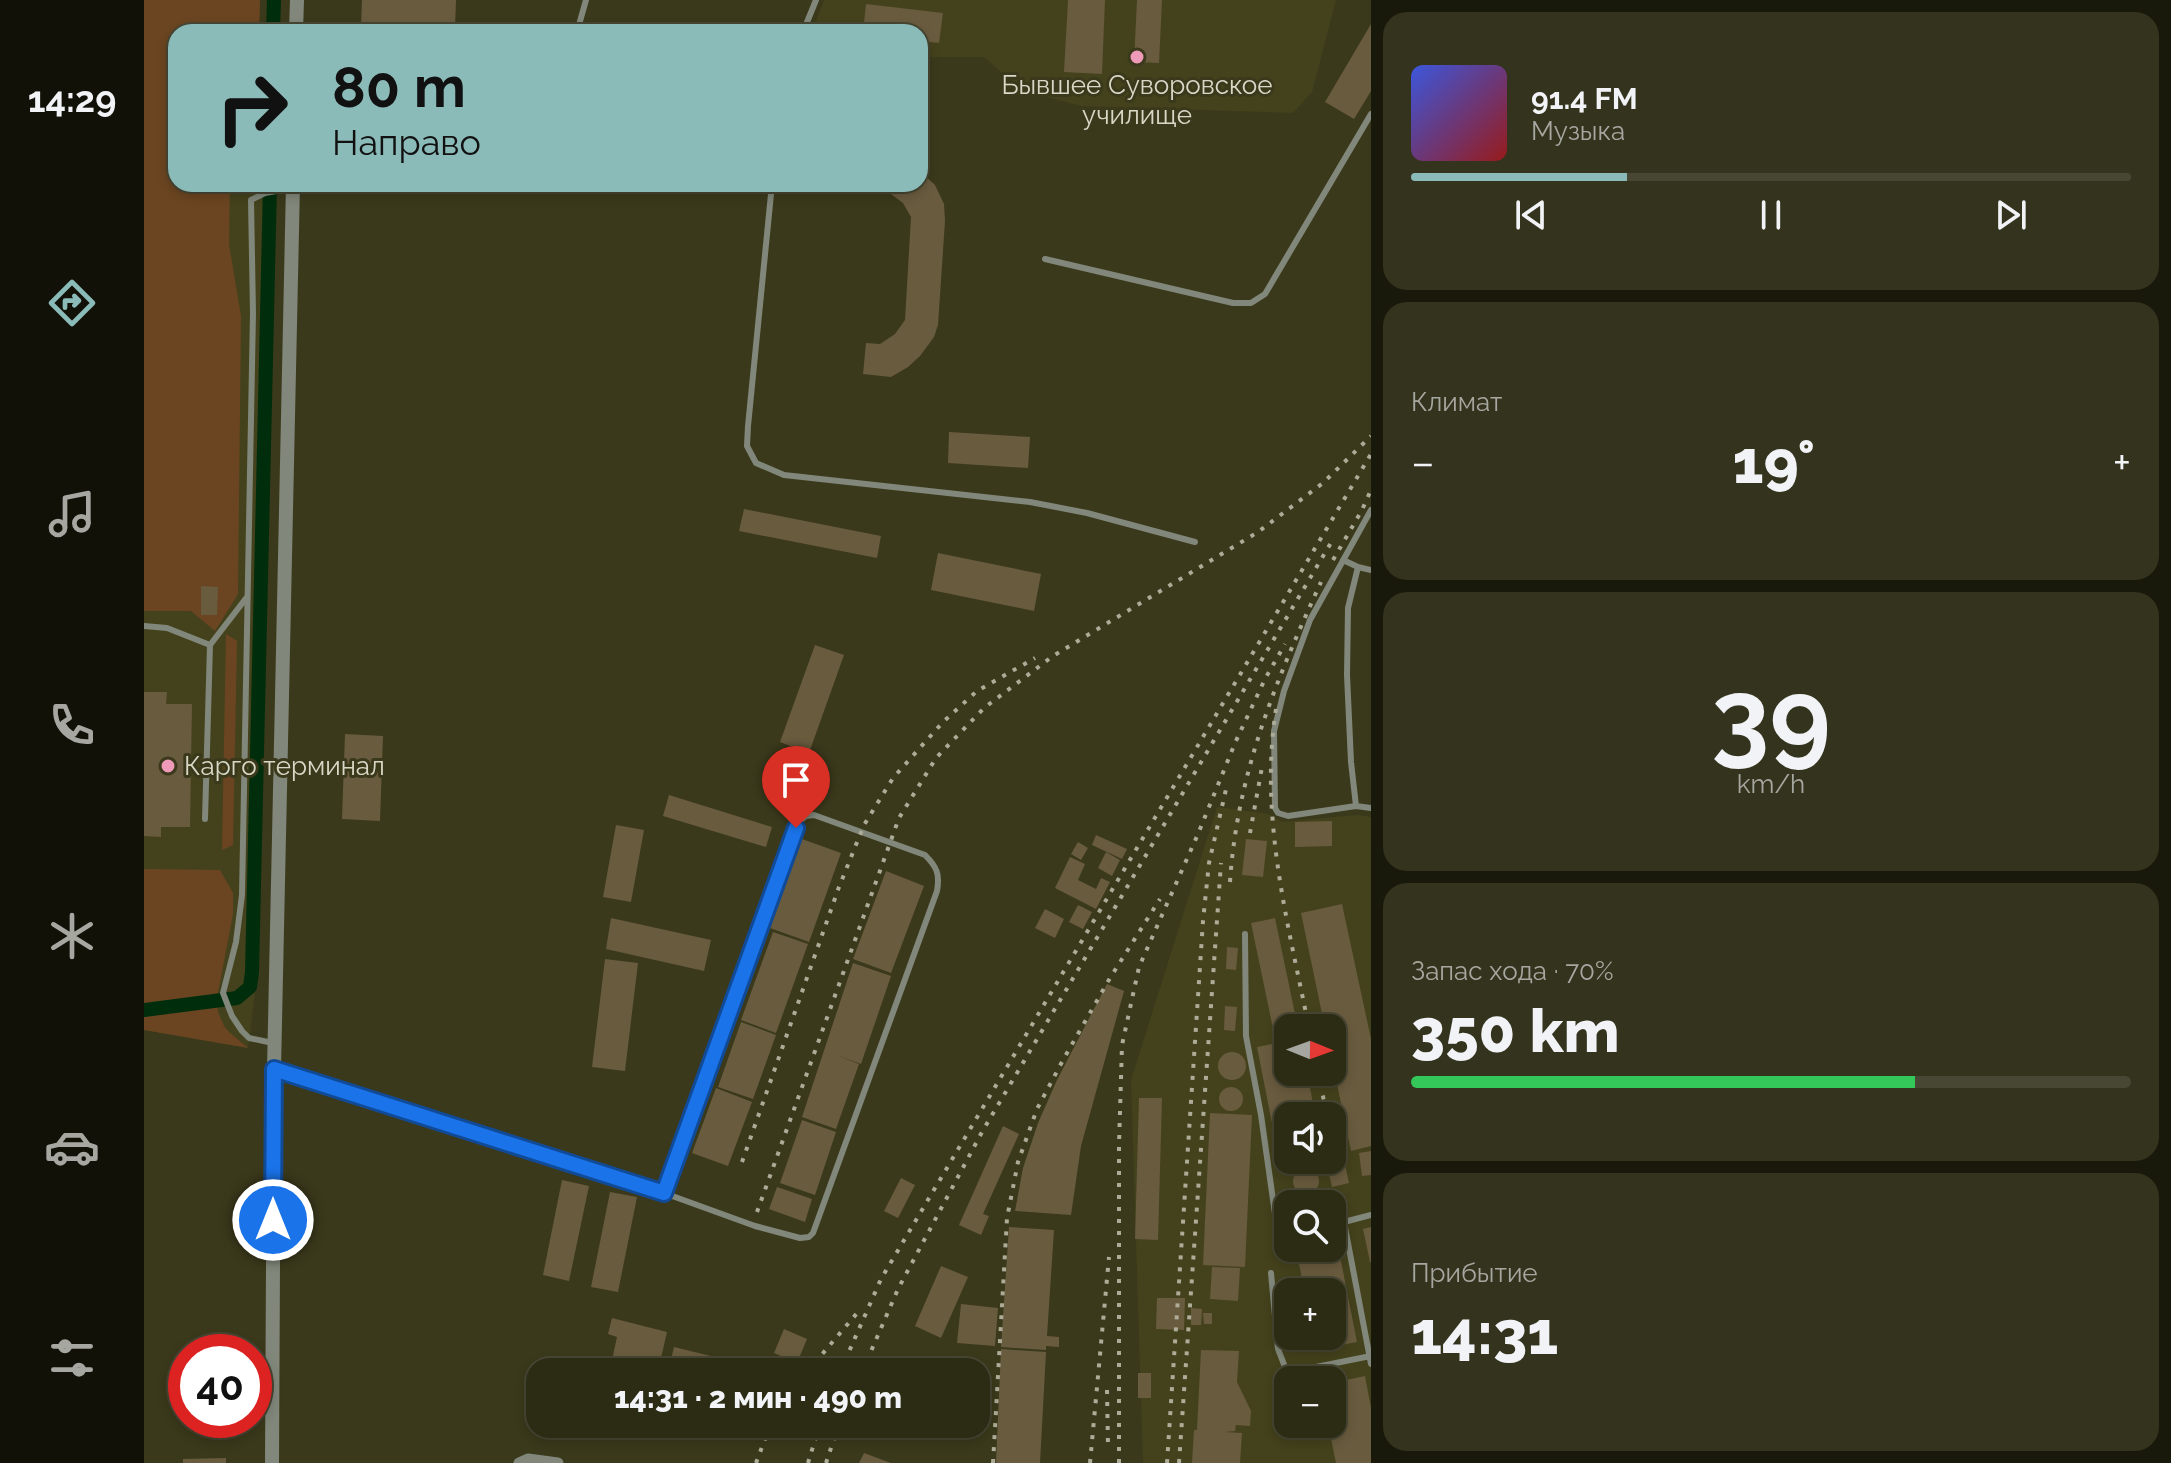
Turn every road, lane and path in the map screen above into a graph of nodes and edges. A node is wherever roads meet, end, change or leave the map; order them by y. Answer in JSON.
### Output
{"nodes":[{"id":1,"x":297,"y":0,"type":"edge"},
{"id":2,"x":586,"y":0,"type":"edge"},
{"id":3,"x":816,"y":0,"type":"edge"},
{"id":4,"x":296,"y":24,"type":"edge"},
{"id":5,"x":579,"y":24,"type":"edge"},
{"id":6,"x":806,"y":24,"type":"edge"},
{"id":7,"x":1371,"y":114,"type":"edge"},
{"id":8,"x":269,"y":192,"type":"edge"},
{"id":9,"x":293,"y":192,"type":"edge"},
{"id":10,"x":771,"y":192,"type":"edge"},
{"id":11,"x":1045,"y":259,"type":"dead end"},
{"id":12,"x":1371,"y":510,"type":"edge"},
{"id":13,"x":1195,"y":542,"type":"dead end"},
{"id":14,"x":1343,"y":560,"type":"junction"},
{"id":15,"x":1358,"y":567,"type":"junction"},
{"id":16,"x":1371,"y":570,"type":"edge"},
{"id":17,"x":247,"y":597,"type":"junction"},
{"id":18,"x":144,"y":626,"type":"edge"},
{"id":19,"x":210,"y":645,"type":"junction"},
{"id":20,"x":1356,"y":806,"type":"junction"},
{"id":21,"x":1371,"y":808,"type":"edge"},
{"id":22,"x":205,"y":819,"type":"dead end"},
{"id":23,"x":1245,"y":934,"type":"dead end"},
{"id":24,"x":274,"y":1044,"type":"junction"},
{"id":25,"x":274,"y":1069,"type":"junction"},
{"id":26,"x":664,"y":1193,"type":"junction"},
{"id":27,"x":1274,"y":1207,"type":"edge"},
{"id":28,"x":1371,"y":1215,"type":"edge"},
{"id":29,"x":1346,"y":1221,"type":"edge"},
{"id":30,"x":1346,"y":1232,"type":"edge"},
{"id":31,"x":1271,"y":1273,"type":"dead end"},
{"id":32,"x":1371,"y":1359,"type":"edge"},
{"id":33,"x":272,"y":1463,"type":"edge"},
{"id":34,"x":519,"y":1463,"type":"edge"},
{"id":35,"x":558,"y":1463,"type":"edge"}],
"edges":[{"from":1,"to":4,"type":"street"},
{"from":2,"to":5,"type":"lane"},
{"from":3,"to":6,"type":"lane"},
{"from":7,"to":11,"type":"lane"},
{"from":8,"to":17,"type":"lane"},
{"from":9,"to":24,"type":"street"},
{"from":10,"to":13,"type":"lane"},
{"from":12,"to":14,"type":"lane"},
{"from":14,"to":15,"type":"lane"},
{"from":14,"to":20,"type":"lane"},
{"from":15,"to":16,"type":"lane"},
{"from":15,"to":20,"type":"lane"},
{"from":17,"to":19,"type":"lane"},
{"from":17,"to":24,"type":"lane"},
{"from":18,"to":19,"type":"lane"},
{"from":19,"to":22,"type":"lane"},
{"from":20,"to":21,"type":"lane"},
{"from":23,"to":27,"type":"lane"},
{"from":24,"to":25,"type":"street"},
{"from":25,"to":26,"type":"lane"},
{"from":25,"to":33,"type":"street"},
{"from":26,"to":26,"type":"lane"},
{"from":28,"to":29,"type":"lane"},
{"from":30,"to":32,"type":"lane"},
{"from":31,"to":32,"type":"lane"},
{"from":34,"to":35,"type":"street"}]}
